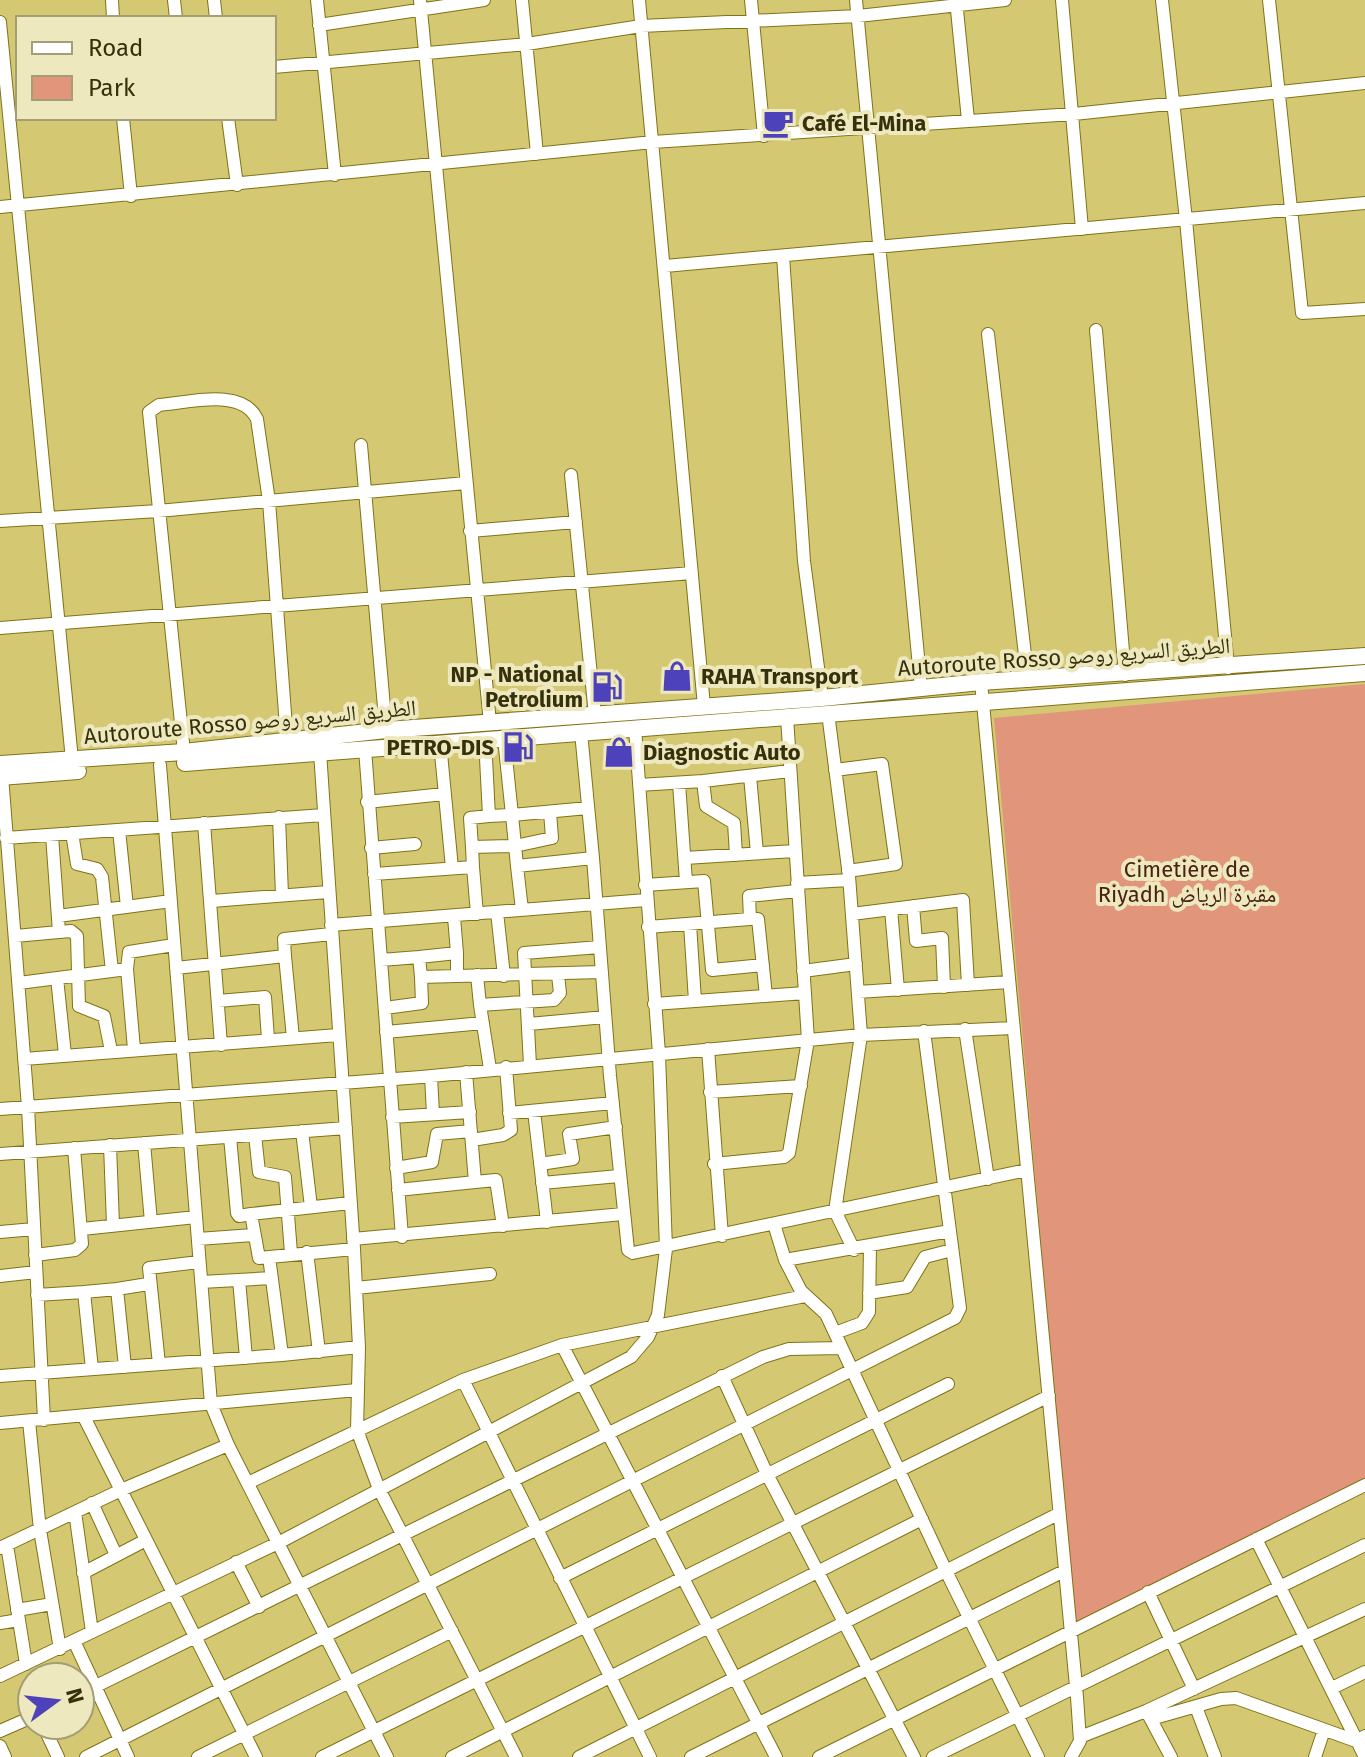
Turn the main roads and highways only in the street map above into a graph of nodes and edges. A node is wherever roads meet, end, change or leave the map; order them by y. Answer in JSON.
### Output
{"nodes":[{"id":1,"x":1365,"y":656,"type":"edge"},
{"id":2,"x":1365,"y":673,"type":"edge"},
{"id":3,"x":825,"y":706,"type":"junction"},
{"id":4,"x":488,"y":731,"type":"junction"},
{"id":5,"x":1,"y":772,"type":"edge"}],
"edges":[{"from":1,"to":3,"type":"highway","name":"Autoroute Rosso الطريق السريع روصو"},
{"from":2,"to":3,"type":"highway","name":"Autoroute Rosso الطريق السريع روصو"},
{"from":3,"to":4,"type":"highway","name":"Autoroute Rosso الطريق السريع روصو"},
{"from":3,"to":4,"type":"highway","name":"Autoroute Rosso الطريق السريع روصو"},
{"from":4,"to":5,"type":"highway","name":"Autoroute Rosso الطريق السريع روصو"},
{"from":4,"to":5,"type":"highway","name":"Autoroute Rosso الطريق السريع روصو"}]}
